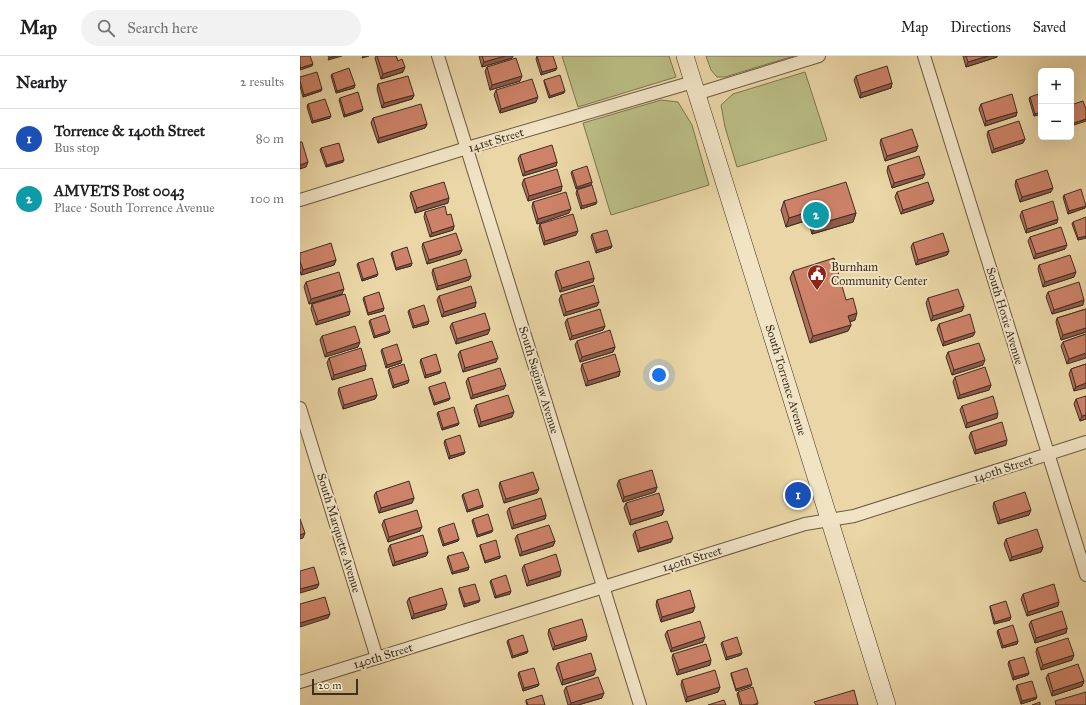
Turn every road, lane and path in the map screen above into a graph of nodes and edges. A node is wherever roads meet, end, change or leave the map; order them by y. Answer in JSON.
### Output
{"nodes":[{"id":1,"x":438,"y":56,"type":"edge"},
{"id":2,"x":685,"y":56,"type":"edge"},
{"id":3,"x":819,"y":56,"type":"edge"},
{"id":4,"x":924,"y":56,"type":"edge"},
{"id":5,"x":694,"y":88,"type":"junction"},
{"id":6,"x":467,"y":148,"type":"junction"},
{"id":7,"x":300,"y":200,"type":"edge"},
{"id":8,"x":300,"y":408,"type":"edge"},
{"id":9,"x":1086,"y":442,"type":"edge"},
{"id":10,"x":1048,"y":454,"type":"junction"},
{"id":11,"x":829,"y":520,"type":"junction"},
{"id":12,"x":1086,"y":575,"type":"edge"},
{"id":13,"x":604,"y":587,"type":"junction"},
{"id":14,"x":377,"y":658,"type":"junction"},
{"id":15,"x":300,"y":682,"type":"edge"},
{"id":16,"x":640,"y":705,"type":"edge"},
{"id":17,"x":887,"y":705,"type":"edge"}],
"edges":[{"from":1,"to":6,"type":"street","name":"South Saginaw Avenue"},
{"from":2,"to":5,"type":"main road","name":"South Torrence Avenue"},
{"from":3,"to":5,"type":"street","name":"141st Street"},
{"from":4,"to":10,"type":"street","name":"South Hoxie Avenue"},
{"from":5,"to":6,"type":"street","name":"141st Street"},
{"from":5,"to":11,"type":"main road","name":"South Torrence Avenue"},
{"from":6,"to":7,"type":"street","name":"141st Street"},
{"from":6,"to":13,"type":"street","name":"South Saginaw Avenue"},
{"from":8,"to":14,"type":"street","name":"South Marquette Avenue"},
{"from":9,"to":10,"type":"street","name":"140th Street"},
{"from":10,"to":11,"type":"street","name":"140th Street"},
{"from":10,"to":12,"type":"street","name":"South Hoxie Avenue"},
{"from":11,"to":13,"type":"street","name":"140th Street"},
{"from":11,"to":17,"type":"main road","name":"South Torrence Avenue"},
{"from":13,"to":14,"type":"street","name":"140th Street"},
{"from":13,"to":16,"type":"street","name":"South Saginaw Avenue"},
{"from":14,"to":15,"type":"street","name":"140th Street"}]}
